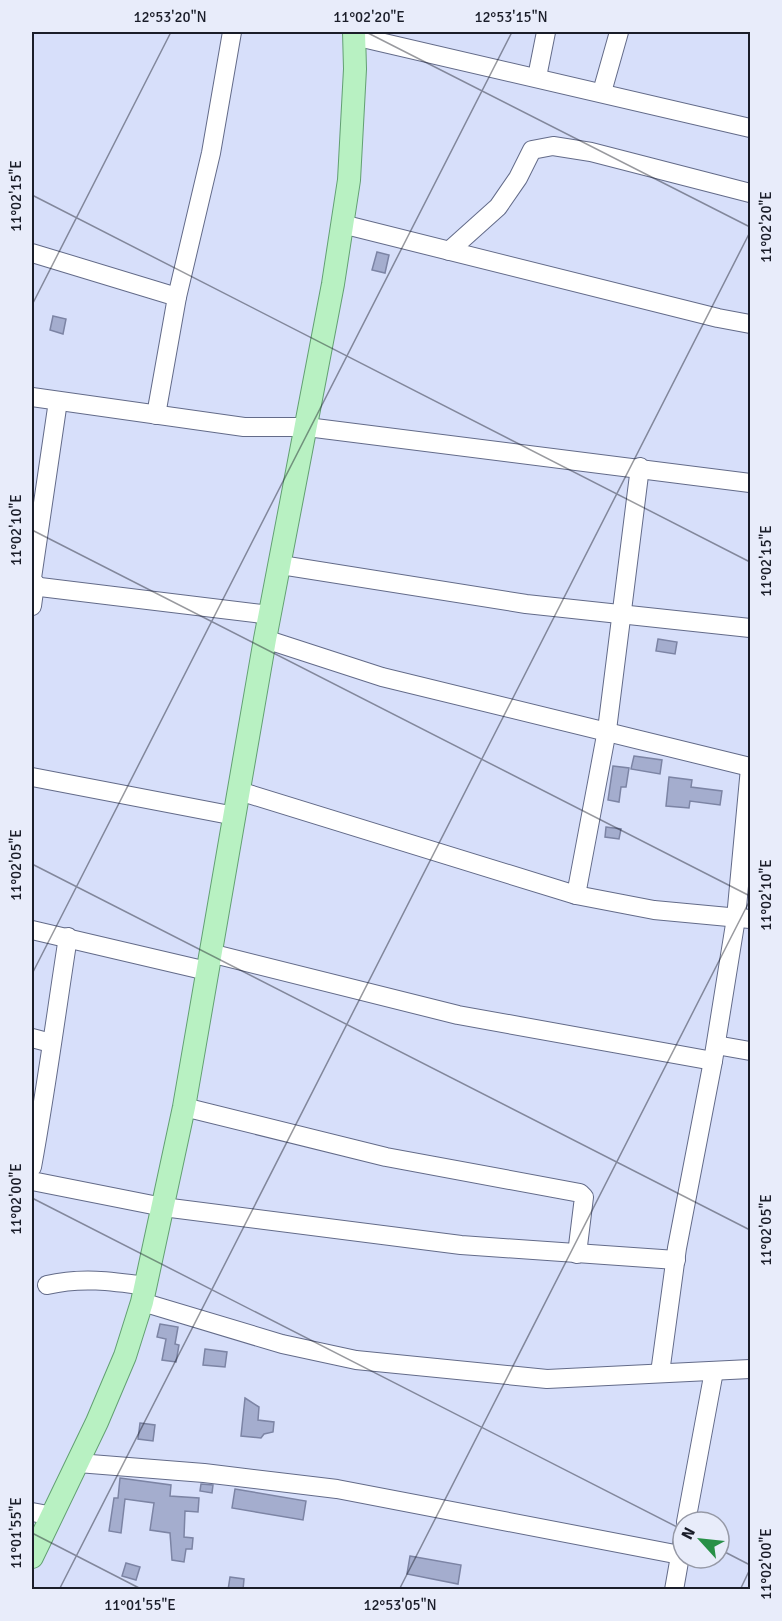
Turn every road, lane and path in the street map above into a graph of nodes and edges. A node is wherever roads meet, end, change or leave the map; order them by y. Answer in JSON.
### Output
{"nodes":[{"id":1,"x":232,"y":32,"type":"edge"},
{"id":2,"x":546,"y":32,"type":"edge"},
{"id":3,"x":620,"y":32,"type":"edge"},
{"id":4,"x":354,"y":34,"type":"edge"},
{"id":5,"x":537,"y":77,"type":"junction"},
{"id":6,"x":602,"y":93,"type":"junction"},
{"id":7,"x":750,"y":128,"type":"edge"},
{"id":8,"x":750,"y":193,"type":"edge"},
{"id":9,"x":342,"y":224,"type":"junction"},
{"id":10,"x":449,"y":251,"type":"junction"},
{"id":11,"x":32,"y":254,"type":"edge"},
{"id":12,"x":177,"y":297,"type":"junction"},
{"id":13,"x":750,"y":324,"type":"edge"},
{"id":14,"x":32,"y":397,"type":"edge"},
{"id":15,"x":58,"y":401,"type":"junction"},
{"id":16,"x":156,"y":415,"type":"junction"},
{"id":17,"x":306,"y":428,"type":"junction"},
{"id":18,"x":640,"y":467,"type":"junction"},
{"id":19,"x":750,"y":483,"type":"edge"},
{"id":20,"x":281,"y":565,"type":"junction"},
{"id":21,"x":34,"y":584,"type":"junction"},
{"id":22,"x":32,"y":606,"type":"edge"},
{"id":23,"x":621,"y":613,"type":"junction"},
{"id":24,"x":270,"y":615,"type":"junction"},
{"id":25,"x":750,"y":628,"type":"edge"},
{"id":26,"x":265,"y":639,"type":"junction"},
{"id":27,"x":607,"y":730,"type":"junction"},
{"id":28,"x":750,"y":768,"type":"edge"},
{"id":29,"x":32,"y":777,"type":"edge"},
{"id":30,"x":239,"y":791,"type":"junction"},
{"id":31,"x":235,"y":816,"type":"junction"},
{"id":32,"x":576,"y":895,"type":"junction"},
{"id":33,"x":743,"y":918,"type":"edge"},
{"id":34,"x":32,"y":930,"type":"edge"},
{"id":35,"x":68,"y":937,"type":"junction"},
{"id":36,"x":209,"y":962,"type":"junction"},
{"id":37,"x":32,"y":1038,"type":"edge"},
{"id":38,"x":51,"y":1043,"type":"junction"},
{"id":39,"x":750,"y":1051,"type":"edge"},
{"id":40,"x":714,"y":1053,"type":"junction"},
{"id":41,"x":184,"y":1107,"type":"junction"},
{"id":42,"x":32,"y":1167,"type":"edge"},
{"id":43,"x":32,"y":1181,"type":"edge"},
{"id":44,"x":163,"y":1207,"type":"junction"},
{"id":45,"x":577,"y":1254,"type":"junction"},
{"id":46,"x":676,"y":1260,"type":"junction"},
{"id":47,"x":47,"y":1286,"type":"dead end"},
{"id":48,"x":144,"y":1294,"type":"junction"},
{"id":49,"x":750,"y":1369,"type":"edge"},
{"id":50,"x":714,"y":1371,"type":"junction"},
{"id":51,"x":660,"y":1373,"type":"junction"},
{"id":52,"x":78,"y":1463,"type":"junction"},
{"id":53,"x":688,"y":1510,"type":"edge"},
{"id":54,"x":42,"y":1514,"type":"edge"},
{"id":55,"x":671,"y":1545,"type":"edge"},
{"id":56,"x":32,"y":1557,"type":"edge"},
{"id":57,"x":677,"y":1570,"type":"edge"},
{"id":58,"x":674,"y":1590,"type":"edge"}],
"edges":[{"from":1,"to":12,"type":"street"},
{"from":2,"to":5,"type":"street"},
{"from":3,"to":6,"type":"street"},
{"from":4,"to":5,"type":"street"},
{"from":4,"to":9,"type":"main road"},
{"from":5,"to":6,"type":"street"},
{"from":6,"to":7,"type":"street"},
{"from":8,"to":10,"type":"street"},
{"from":9,"to":10,"type":"street"},
{"from":9,"to":17,"type":"main road"},
{"from":10,"to":13,"type":"street"},
{"from":11,"to":12,"type":"street"},
{"from":12,"to":16,"type":"street"},
{"from":14,"to":15,"type":"street"},
{"from":15,"to":16,"type":"street"},
{"from":15,"to":21,"type":"street"},
{"from":16,"to":17,"type":"street"},
{"from":17,"to":18,"type":"street"},
{"from":17,"to":20,"type":"main road"},
{"from":18,"to":19,"type":"street"},
{"from":18,"to":23,"type":"street"},
{"from":20,"to":23,"type":"street"},
{"from":20,"to":24,"type":"main road"},
{"from":21,"to":22,"type":"street"},
{"from":21,"to":24,"type":"street"},
{"from":23,"to":25,"type":"street"},
{"from":23,"to":27,"type":"street"},
{"from":24,"to":26,"type":"main road"},
{"from":26,"to":27,"type":"street"},
{"from":26,"to":30,"type":"main road"},
{"from":27,"to":28,"type":"street"},
{"from":27,"to":32,"type":"street"},
{"from":28,"to":33,"type":"street"},
{"from":29,"to":31,"type":"street"},
{"from":30,"to":31,"type":"main road"},
{"from":30,"to":32,"type":"street"},
{"from":31,"to":36,"type":"main road"},
{"from":32,"to":33,"type":"street"},
{"from":33,"to":40,"type":"street"},
{"from":34,"to":35,"type":"street"},
{"from":35,"to":36,"type":"street"},
{"from":35,"to":38,"type":"street"},
{"from":36,"to":40,"type":"street"},
{"from":36,"to":41,"type":"main road"},
{"from":37,"to":38,"type":"street"},
{"from":38,"to":42,"type":"street"},
{"from":39,"to":40,"type":"street"},
{"from":40,"to":46,"type":"street"},
{"from":41,"to":44,"type":"main road"},
{"from":41,"to":45,"type":"street"},
{"from":43,"to":44,"type":"street"},
{"from":44,"to":45,"type":"street"},
{"from":44,"to":48,"type":"main road"},
{"from":45,"to":46,"type":"street"},
{"from":46,"to":51,"type":"street"},
{"from":47,"to":48,"type":"street"},
{"from":48,"to":51,"type":"street"},
{"from":48,"to":52,"type":"main road"},
{"from":49,"to":50,"type":"street"},
{"from":50,"to":51,"type":"street"},
{"from":50,"to":53,"type":"street"},
{"from":52,"to":54,"type":"main road"},
{"from":52,"to":55,"type":"street"},
{"from":54,"to":56,"type":"main road"},
{"from":57,"to":58,"type":"street"}]}
